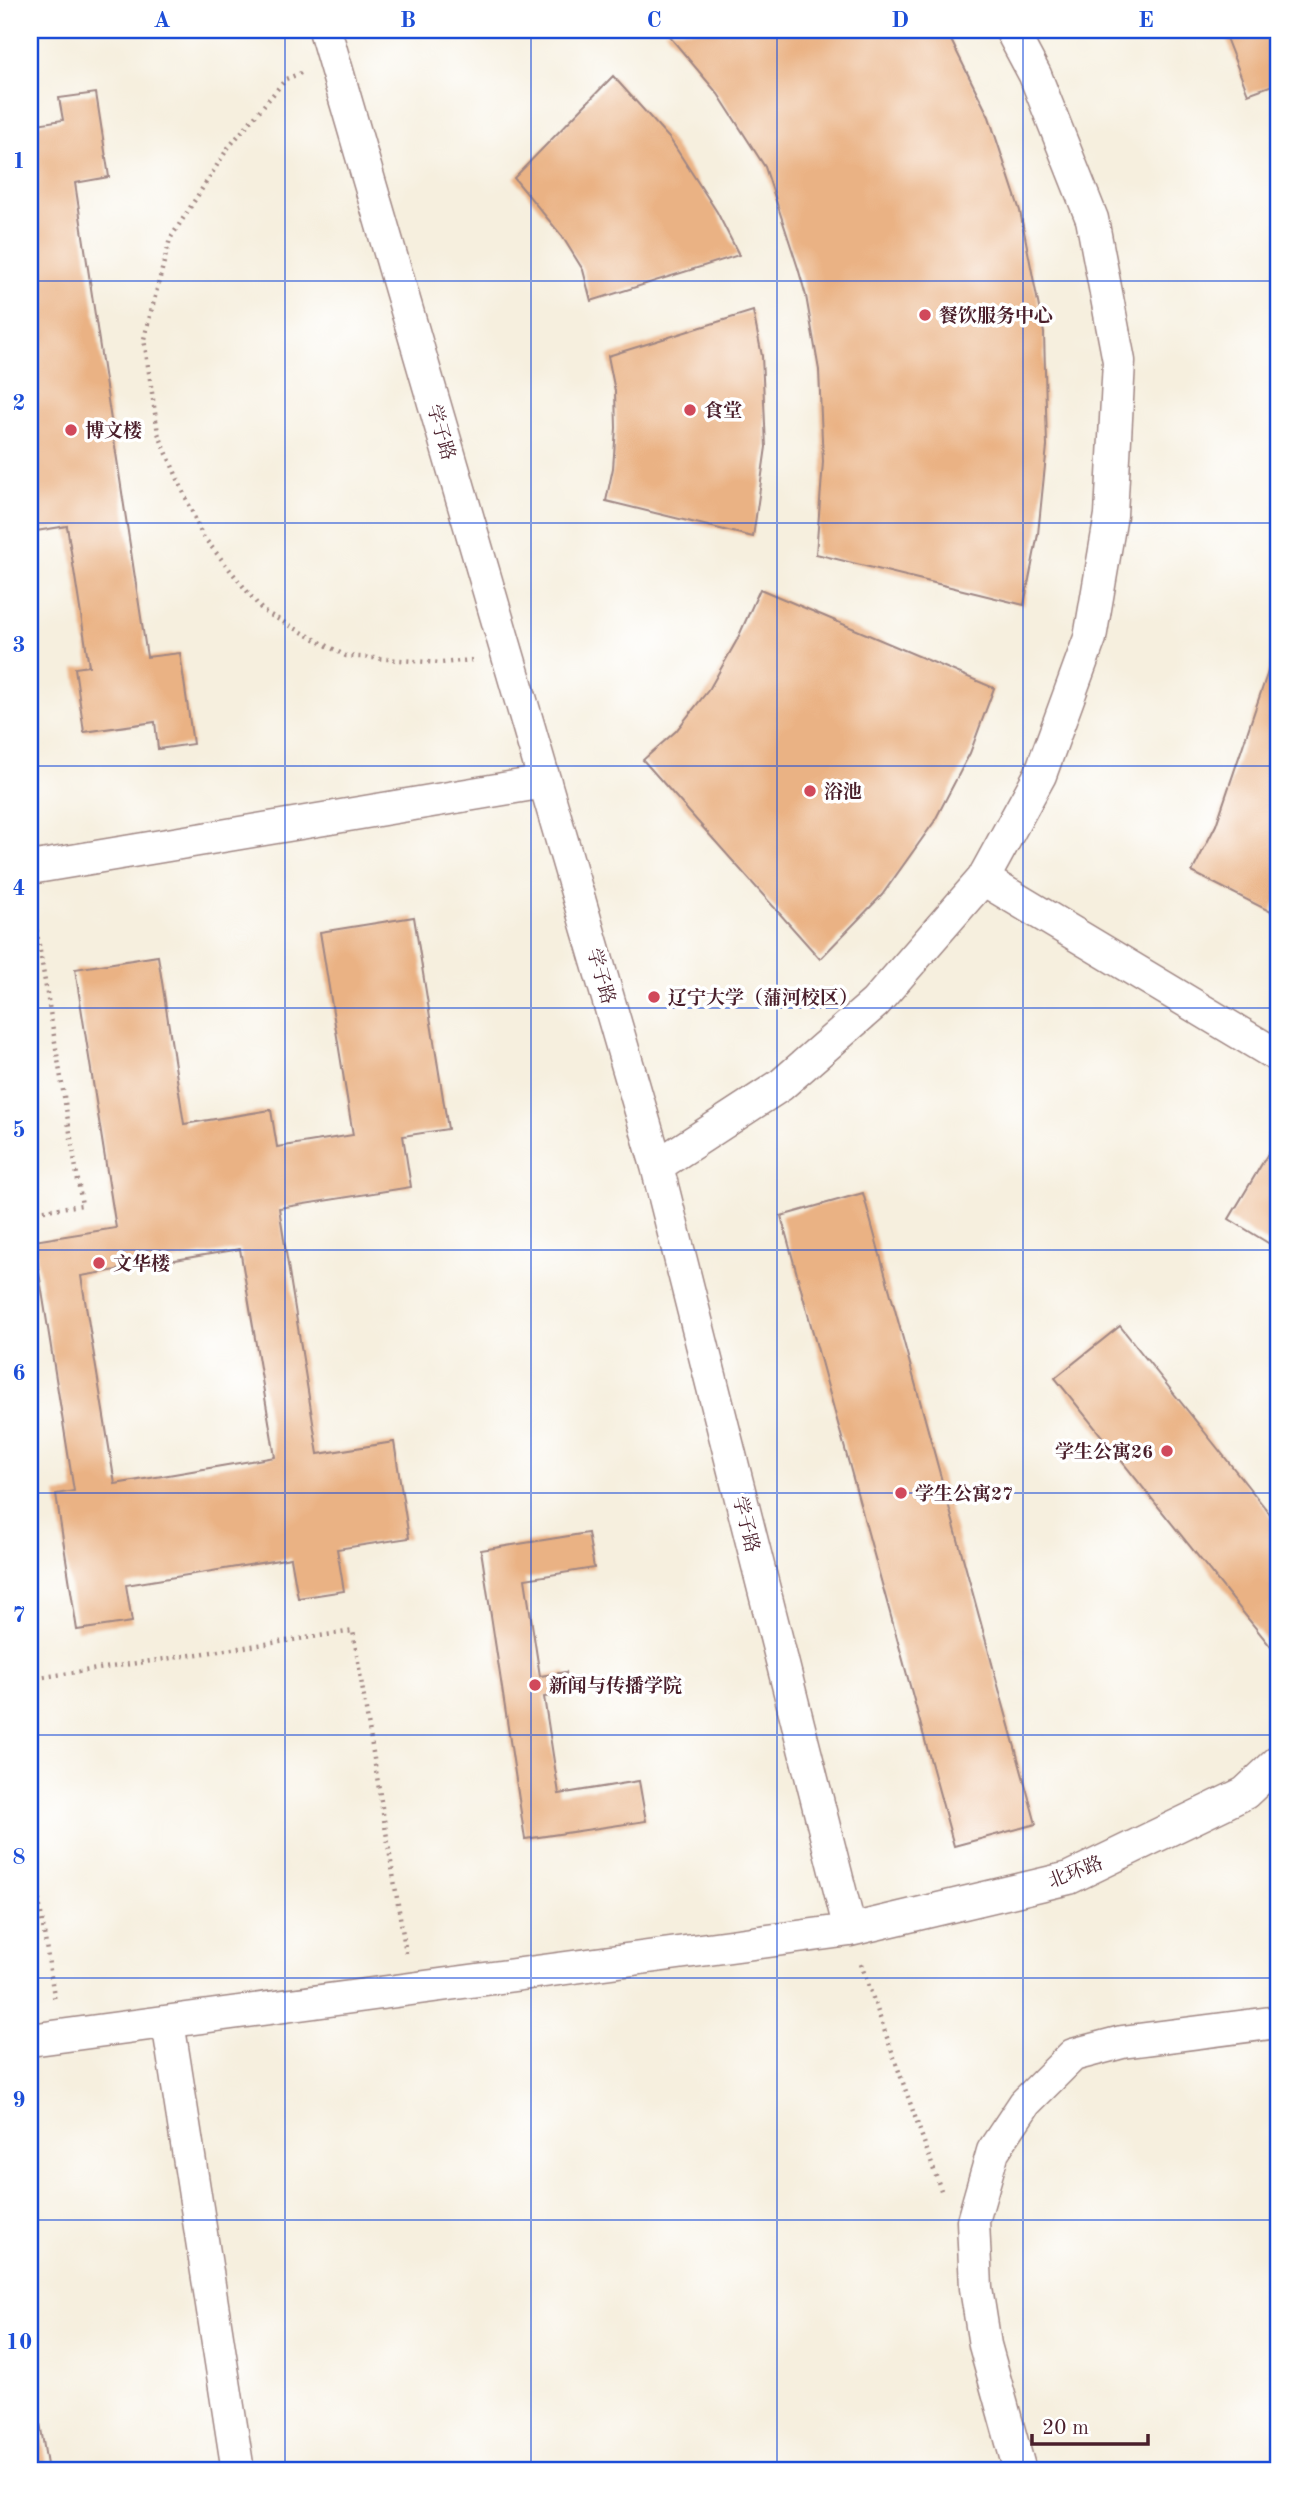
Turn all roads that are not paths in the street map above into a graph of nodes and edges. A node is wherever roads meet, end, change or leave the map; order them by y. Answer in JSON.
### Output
{"nodes":[{"id":1,"x":1011,"y":30,"type":"edge"},
{"id":2,"x":329,"y":44,"type":"edge"},
{"id":3,"x":545,"y":782,"type":"junction"},
{"id":4,"x":30,"y":868,"type":"edge"},
{"id":5,"x":983,"y":878,"type":"junction"},
{"id":6,"x":1278,"y":1056,"type":"edge"},
{"id":7,"x":657,"y":1166,"type":"junction"},
{"id":8,"x":1278,"y":1762,"type":"edge"},
{"id":9,"x":849,"y":1930,"type":"junction"},
{"id":10,"x":168,"y":2022,"type":"junction"},
{"id":11,"x":1278,"y":2022,"type":"edge"},
{"id":12,"x":45,"y":2038,"type":"edge"},
{"id":13,"x":238,"y":2471,"type":"edge"},
{"id":14,"x":1020,"y":2471,"type":"edge"}],
"edges":[{"from":1,"to":5,"type":"street"},
{"from":2,"to":3,"type":"street","name":"学子路"},
{"from":3,"to":4,"type":"street"},
{"from":3,"to":7,"type":"street","name":"学子路"},
{"from":5,"to":6,"type":"street"},
{"from":5,"to":7,"type":"street"},
{"from":7,"to":9,"type":"street","name":"学子路"},
{"from":8,"to":9,"type":"street","name":"北环路"},
{"from":9,"to":10,"type":"street","name":"北环路"},
{"from":10,"to":12,"type":"street","name":"北环路"},
{"from":10,"to":13,"type":"street"},
{"from":11,"to":14,"type":"street"}]}
